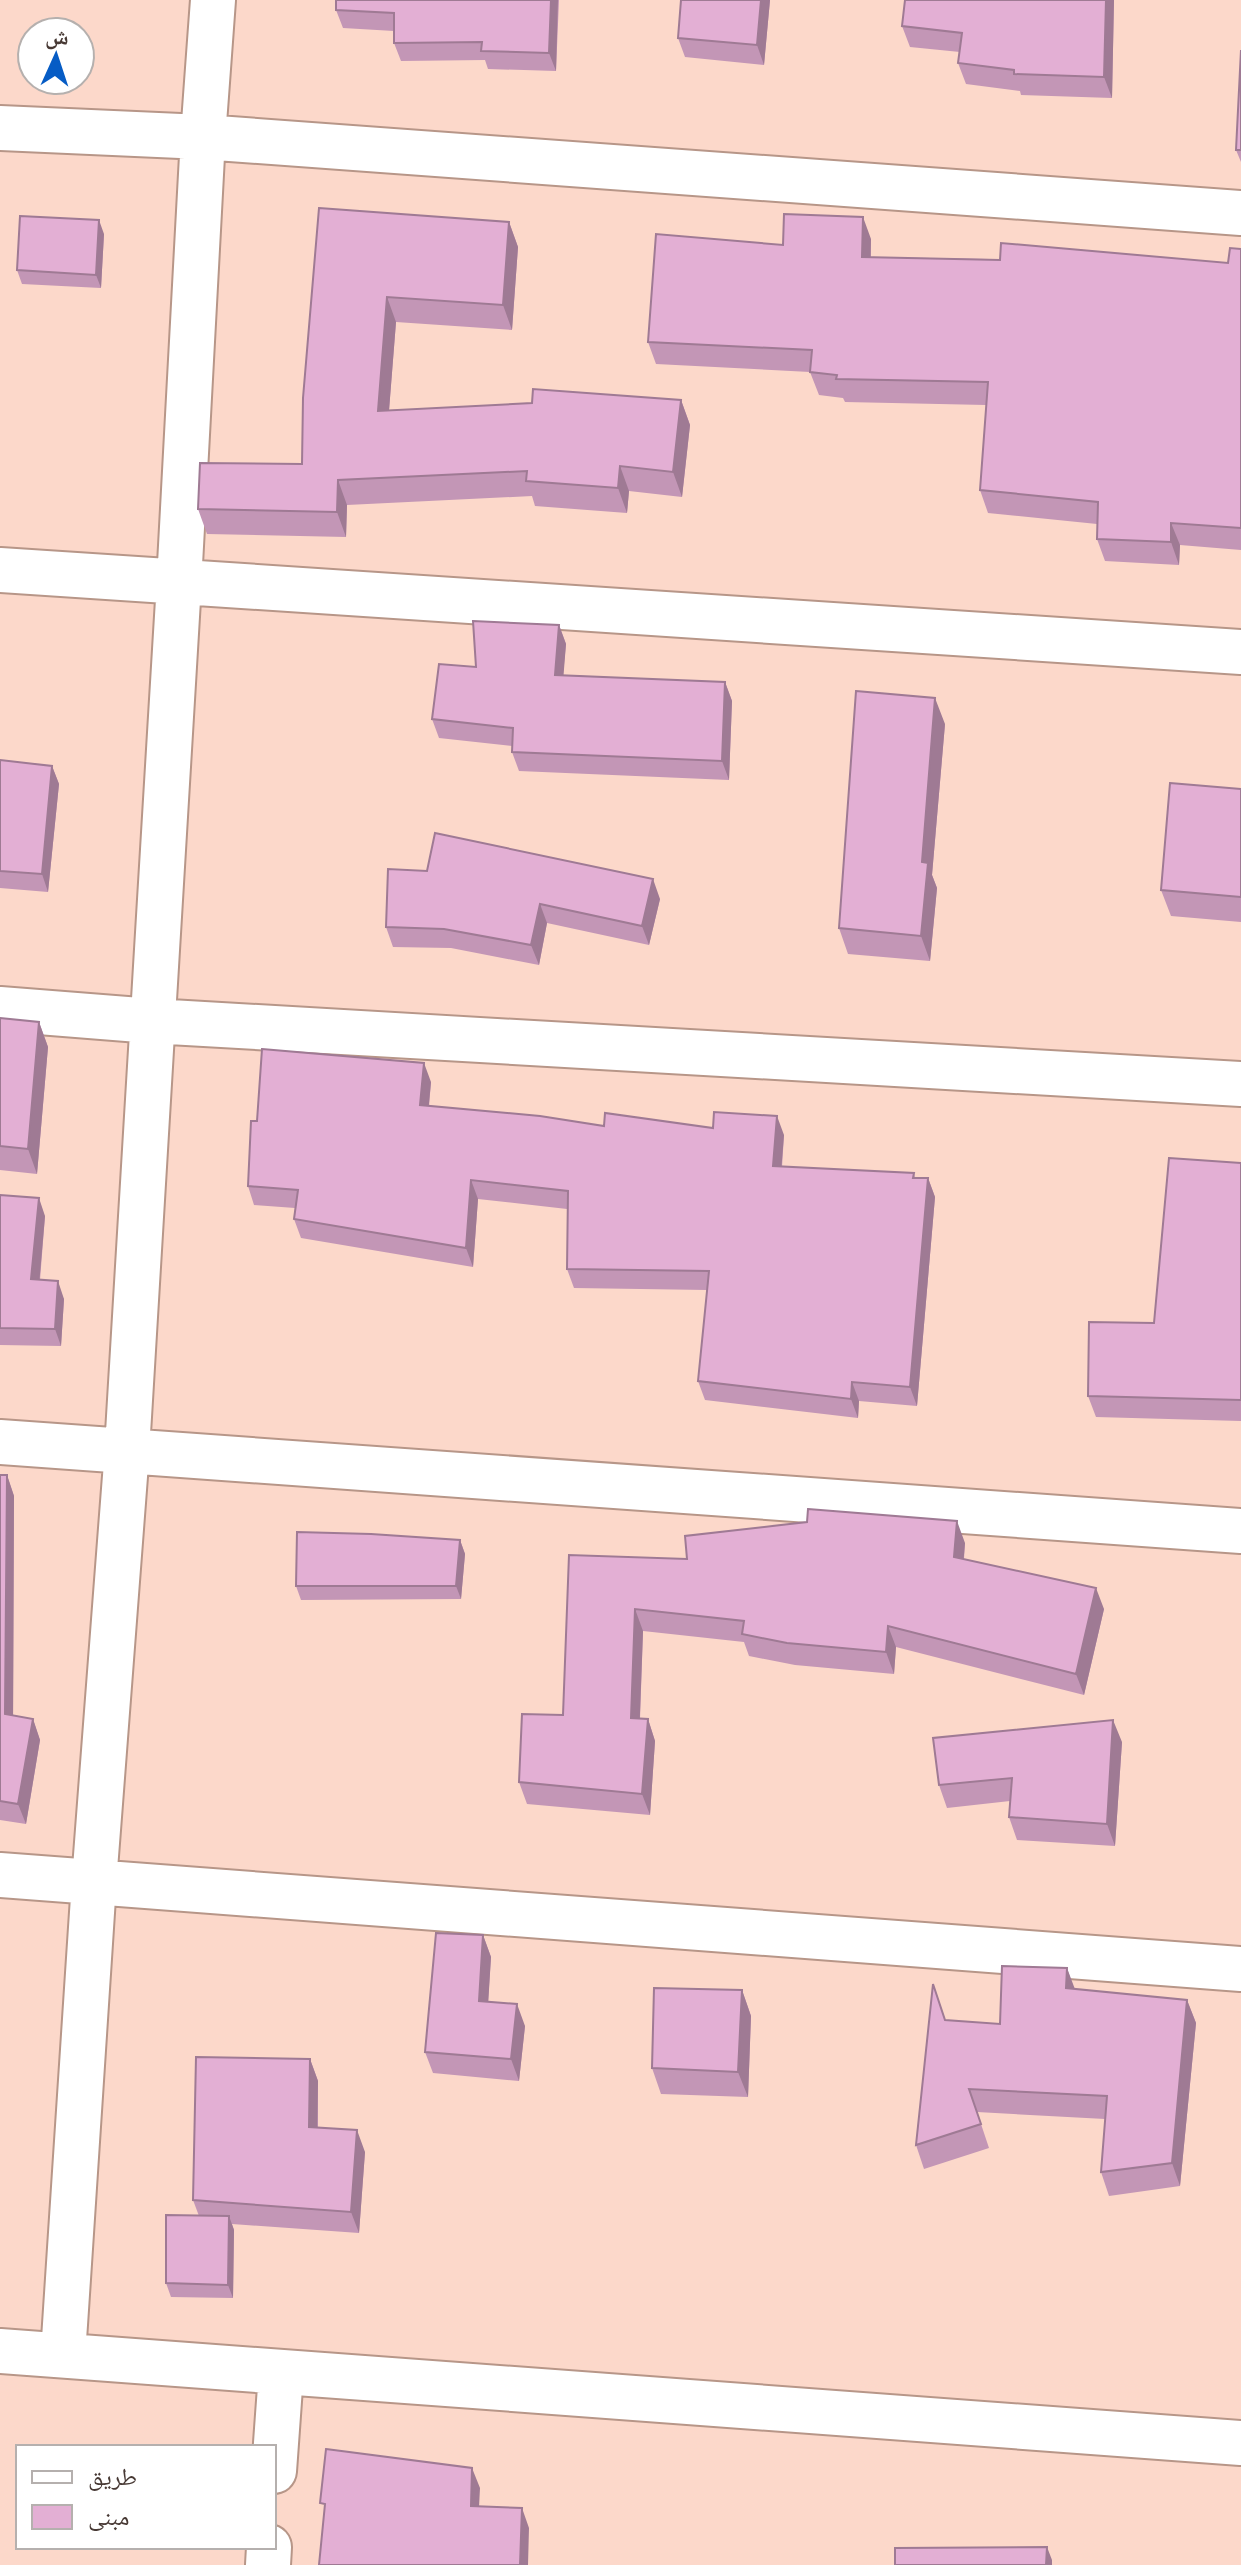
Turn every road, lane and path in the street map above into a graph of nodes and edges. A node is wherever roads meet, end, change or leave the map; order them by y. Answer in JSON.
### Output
{"nodes":[{"id":1,"x":213,"y":0,"type":"edge"},
{"id":2,"x":0,"y":128,"type":"edge"},
{"id":3,"x":203,"y":137,"type":"junction"},
{"id":4,"x":1241,"y":213,"type":"edge"},
{"id":5,"x":0,"y":570,"type":"edge"},
{"id":6,"x":179,"y":583,"type":"junction"},
{"id":7,"x":1241,"y":652,"type":"edge"},
{"id":8,"x":0,"y":1009,"type":"edge"},
{"id":9,"x":152,"y":1021,"type":"junction"},
{"id":10,"x":1241,"y":1084,"type":"edge"},
{"id":11,"x":0,"y":1442,"type":"edge"},
{"id":12,"x":127,"y":1450,"type":"junction"},
{"id":13,"x":1241,"y":1531,"type":"edge"},
{"id":14,"x":0,"y":1875,"type":"edge"},
{"id":15,"x":94,"y":1882,"type":"junction"},
{"id":16,"x":1241,"y":1969,"type":"edge"},
{"id":17,"x":0,"y":2351,"type":"edge"},
{"id":18,"x":63,"y":2355,"type":"junction"},
{"id":19,"x":281,"y":2373,"type":"junction"},
{"id":20,"x":1241,"y":2443,"type":"edge"},
{"id":21,"x":276,"y":2445,"type":"edge"}],
"edges":[{"from":1,"to":3,"type":"street"},
{"from":2,"to":3,"type":"street"},
{"from":3,"to":4,"type":"street"},
{"from":3,"to":6,"type":"street"},
{"from":5,"to":6,"type":"street"},
{"from":6,"to":7,"type":"street"},
{"from":6,"to":9,"type":"street"},
{"from":8,"to":9,"type":"street"},
{"from":9,"to":10,"type":"street"},
{"from":9,"to":12,"type":"street"},
{"from":11,"to":12,"type":"street"},
{"from":12,"to":13,"type":"street"},
{"from":12,"to":15,"type":"street"},
{"from":14,"to":15,"type":"street"},
{"from":15,"to":16,"type":"street"},
{"from":15,"to":18,"type":"street"},
{"from":17,"to":18,"type":"street"},
{"from":18,"to":19,"type":"street"},
{"from":19,"to":20,"type":"street"},
{"from":19,"to":21,"type":"street"}]}
